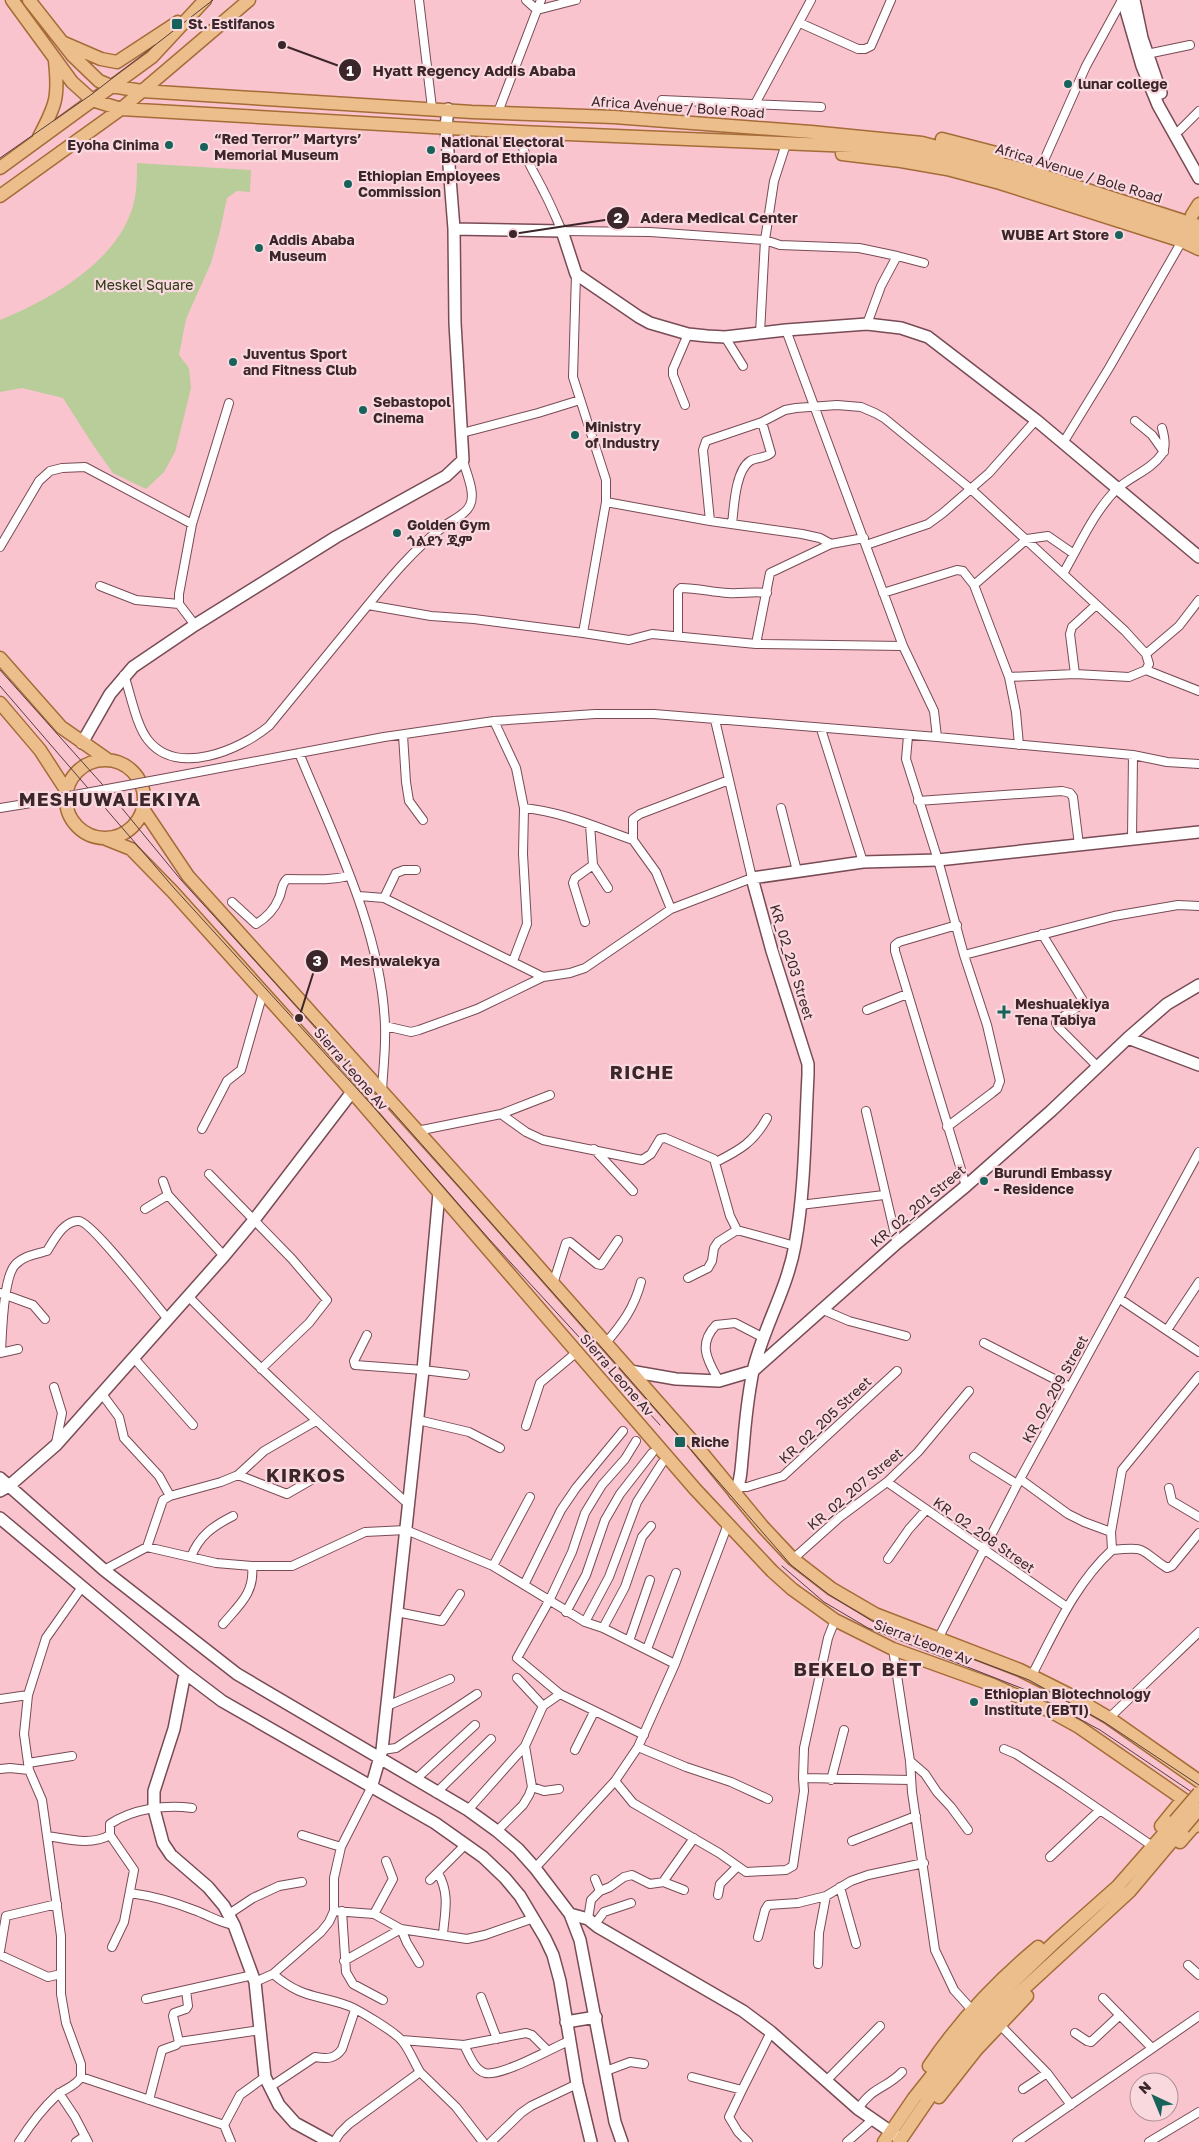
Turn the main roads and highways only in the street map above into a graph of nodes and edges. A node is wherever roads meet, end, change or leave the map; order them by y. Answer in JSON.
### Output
{"nodes":[{"id":1,"x":12,"y":0,"type":"edge"},
{"id":2,"x":29,"y":0,"type":"edge"},
{"id":3,"x":205,"y":0,"type":"edge"},
{"id":4,"x":249,"y":0,"type":"edge"},
{"id":5,"x":192,"y":12,"type":"junction"},
{"id":6,"x":64,"y":43,"type":"junction"},
{"id":7,"x":55,"y":59,"type":"junction"},
{"id":8,"x":111,"y":86,"type":"junction"},
{"id":9,"x":142,"y":91,"type":"junction"},
{"id":10,"x":297,"y":99,"type":"junction"},
{"id":11,"x":92,"y":100,"type":"junction"},
{"id":12,"x":121,"y":109,"type":"junction"},
{"id":13,"x":296,"y":118,"type":"junction"},
{"id":14,"x":764,"y":128,"type":"junction"},
{"id":15,"x":811,"y":132,"type":"junction"},
{"id":16,"x":37,"y":140,"type":"junction"},
{"id":17,"x":764,"y":143,"type":"junction"},
{"id":18,"x":811,"y":145,"type":"junction"},
{"id":19,"x":0,"y":168,"type":"edge"},
{"id":20,"x":0,"y":196,"type":"edge"},
{"id":21,"x":1197,"y":216,"type":"edge"},
{"id":22,"x":1199,"y":237,"type":"edge"},
{"id":23,"x":1199,"y":249,"type":"edge"},
{"id":24,"x":0,"y":658,"type":"edge"},
{"id":25,"x":0,"y":703,"type":"edge"},
{"id":26,"x":108,"y":760,"type":"junction"},
{"id":27,"x":66,"y":790,"type":"junction"},
{"id":28,"x":143,"y":809,"type":"junction"},
{"id":29,"x":106,"y":839,"type":"junction"},
{"id":30,"x":1196,"y":1777,"type":"edge"},
{"id":31,"x":1199,"y":1793,"type":"edge"},
{"id":32,"x":1183,"y":1799,"type":"junction"},
{"id":33,"x":1199,"y":1810,"type":"edge"},
{"id":34,"x":1179,"y":1825,"type":"junction"},
{"id":35,"x":1199,"y":1825,"type":"edge"},
{"id":36,"x":914,"y":2098,"type":"junction"},
{"id":37,"x":921,"y":2111,"type":"junction"},
{"id":38,"x":896,"y":2139,"type":"edge"}],
"edges":[{"from":1,"to":7,"type":"main road"},
{"from":2,"to":6,"type":"main road"},
{"from":3,"to":5,"type":"main road"},
{"from":4,"to":9,"type":"main road"},
{"from":5,"to":6,"type":"main road"},
{"from":5,"to":8,"type":"main road"},
{"from":6,"to":8,"type":"main road"},
{"from":7,"to":11,"type":"main road"},
{"from":7,"to":16,"type":"main road"},
{"from":8,"to":9,"type":"main road","name":"Africa Avenue / Bole Road"},
{"from":8,"to":11,"type":"main road"},
{"from":9,"to":10,"type":"main road","name":"Africa Avenue / Bole Road"},
{"from":9,"to":12,"type":"main road"},
{"from":10,"to":13,"type":"main road"},
{"from":10,"to":14,"type":"main road","name":"Africa Avenue / Bole Road"},
{"from":11,"to":12,"type":"main road","name":"Africa Avenue / Bole Road"},
{"from":11,"to":16,"type":"main road"},
{"from":12,"to":13,"type":"main road","name":"Africa Avenue / Bole Road"},
{"from":12,"to":20,"type":"main road"},
{"from":13,"to":17,"type":"main road","name":"Africa Avenue / Bole Road"},
{"from":14,"to":15,"type":"main road","name":"Africa Avenue / Bole Road"},
{"from":14,"to":17,"type":"main road"},
{"from":15,"to":21,"type":"main road","name":"Africa Avenue / Bole Road"},
{"from":15,"to":21,"type":"main road"},
{"from":16,"to":19,"type":"main road"},
{"from":17,"to":18,"type":"main road","name":"Africa Avenue / Bole Road"},
{"from":18,"to":22,"type":"main road","name":"Africa Avenue / Bole Road"},
{"from":18,"to":23,"type":"main road"},
{"from":24,"to":26,"type":"main road"},
{"from":25,"to":27,"type":"main road"},
{"from":26,"to":27,"type":"main road"},
{"from":26,"to":28,"type":"main road"},
{"from":27,"to":29,"type":"main road"},
{"from":28,"to":29,"type":"main road"},
{"from":28,"to":30,"type":"main road","name":"Sierra Leone Av"},
{"from":29,"to":32,"type":"main road","name":"Sierra Leone Av"},
{"from":31,"to":34,"type":"main road","bridge":true},
{"from":32,"to":33,"type":"main road","name":"Sierra Leone Av"},
{"from":32,"to":36,"type":"main road"},
{"from":33,"to":34,"type":"main road","bridge":true},
{"from":34,"to":36,"type":"main road"},
{"from":34,"to":37,"type":"main road"},
{"from":35,"to":37,"type":"main road"},
{"from":36,"to":38,"type":"main road"},
{"from":37,"to":38,"type":"main road"}]}
